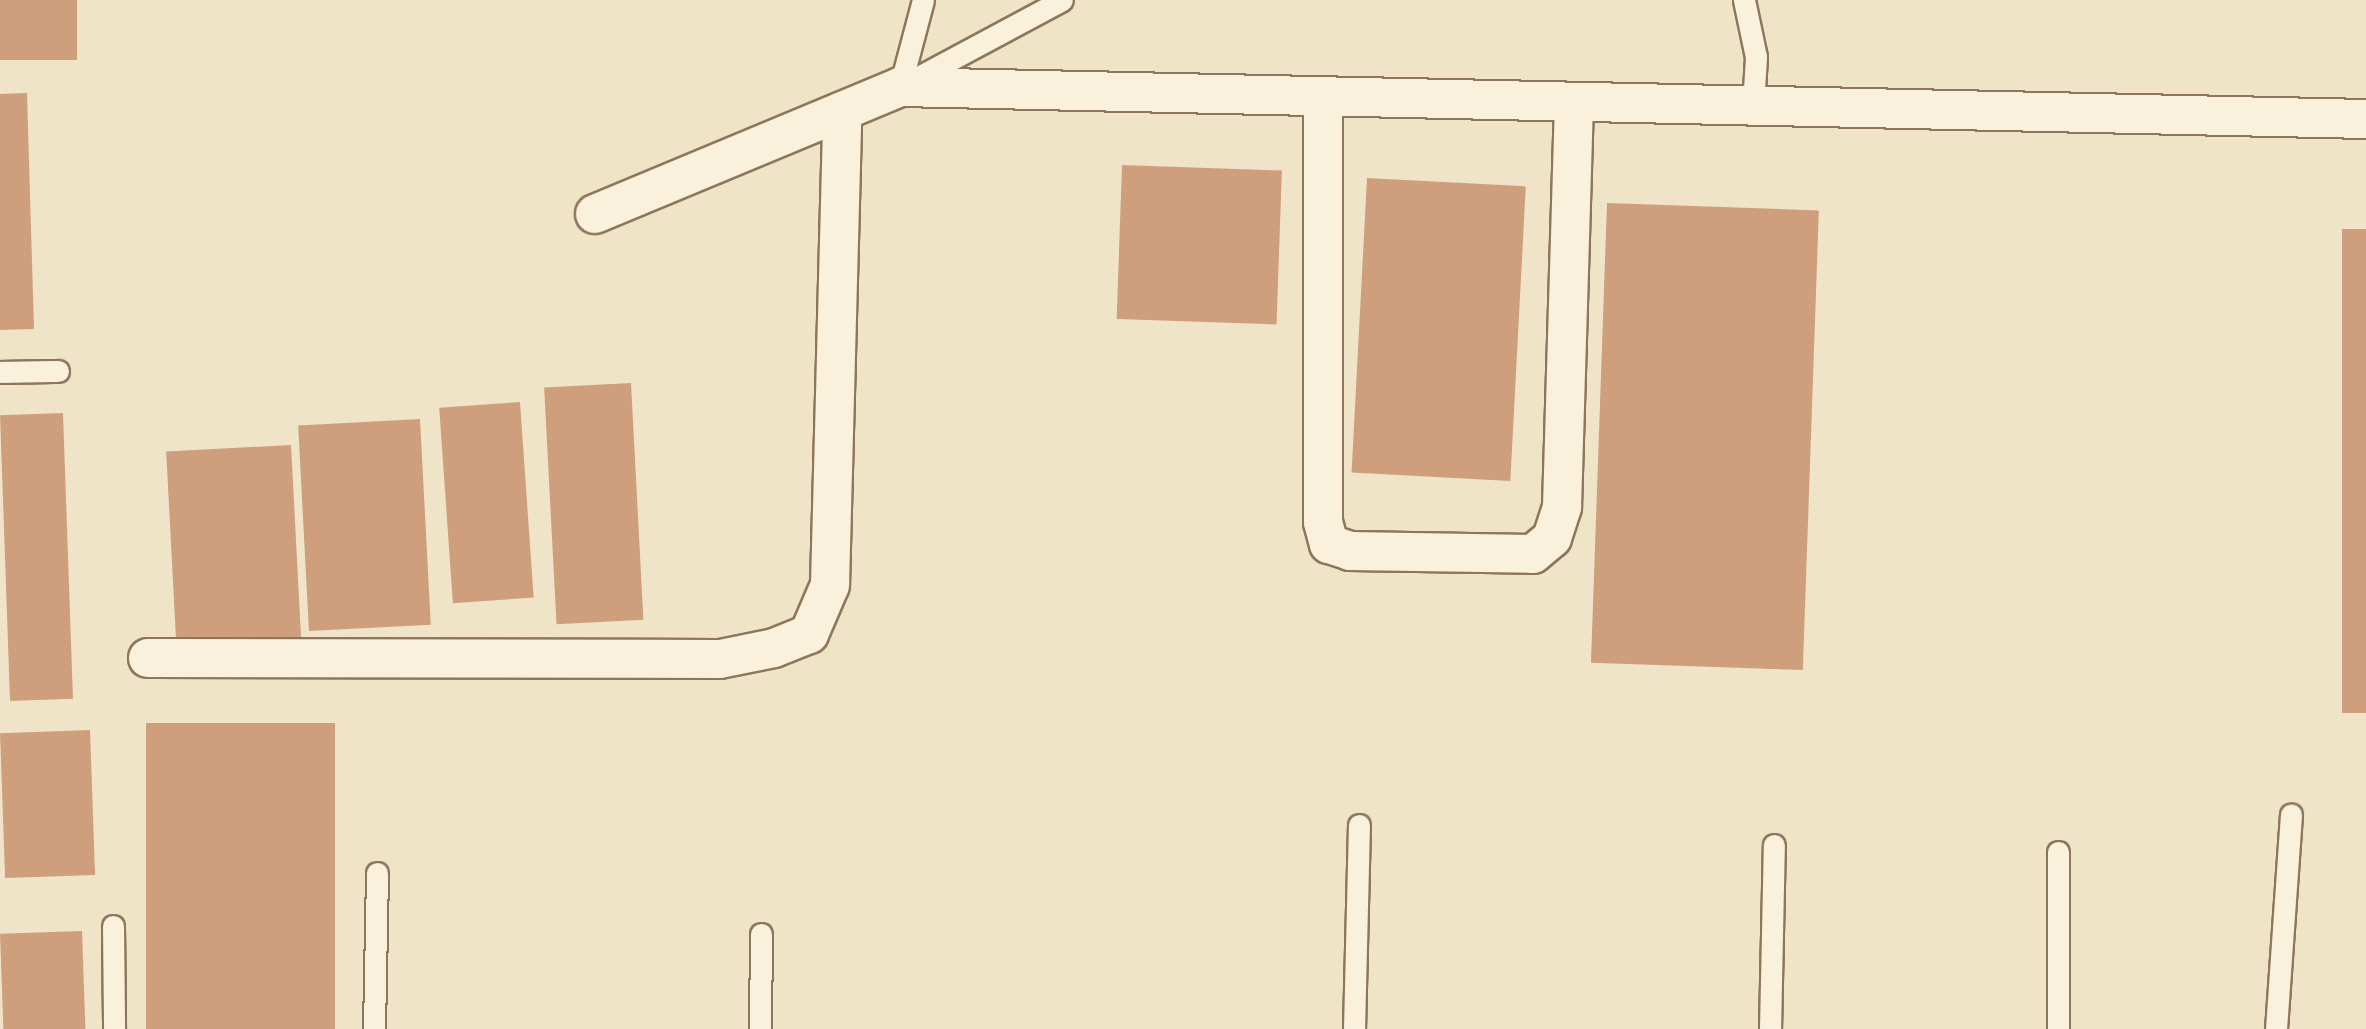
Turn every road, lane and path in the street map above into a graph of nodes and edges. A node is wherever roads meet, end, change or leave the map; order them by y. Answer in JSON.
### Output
{"nodes":[{"id":1,"x":923,"y":0,"type":"edge"},
{"id":2,"x":1062,"y":0,"type":"edge"},
{"id":3,"x":1744,"y":0,"type":"edge"},
{"id":4,"x":900,"y":87,"type":"junction"},
{"id":5,"x":1323,"y":97,"type":"junction"},
{"id":6,"x":1574,"y":102,"type":"junction"},
{"id":7,"x":1753,"y":106,"type":"junction"},
{"id":8,"x":842,"y":111,"type":"junction"},
{"id":9,"x":2366,"y":119,"type":"edge"},
{"id":10,"x":595,"y":214,"type":"dead end"},
{"id":11,"x":58,"y":371,"type":"dead end"},
{"id":12,"x":0,"y":372,"type":"edge"},
{"id":13,"x":148,"y":658,"type":"dead end"},
{"id":14,"x":2291,"y":815,"type":"dead end"},
{"id":15,"x":1359,"y":825,"type":"dead end"},
{"id":16,"x":1774,"y":845,"type":"dead end"},
{"id":17,"x":2058,"y":852,"type":"dead end"},
{"id":18,"x":377,"y":873,"type":"dead end"},
{"id":19,"x":113,"y":926,"type":"dead end"},
{"id":20,"x":761,"y":934,"type":"dead end"},
{"id":21,"x":114,"y":1029,"type":"edge"},
{"id":22,"x":374,"y":1029,"type":"edge"},
{"id":23,"x":760,"y":1029,"type":"edge"},
{"id":24,"x":1354,"y":1029,"type":"edge"},
{"id":25,"x":1770,"y":1029,"type":"edge"},
{"id":26,"x":2057,"y":1029,"type":"edge"},
{"id":27,"x":2276,"y":1029,"type":"edge"}],
"edges":[{"from":1,"to":4,"type":"lane"},
{"from":2,"to":4,"type":"lane"},
{"from":3,"to":7,"type":"lane"},
{"from":4,"to":5,"type":"street"},
{"from":4,"to":8,"type":"street"},
{"from":5,"to":6,"type":"street"},
{"from":5,"to":6,"type":"street"},
{"from":6,"to":7,"type":"street"},
{"from":7,"to":9,"type":"street"},
{"from":8,"to":10,"type":"street"},
{"from":8,"to":13,"type":"street"},
{"from":11,"to":12,"type":"lane"},
{"from":14,"to":27,"type":"lane"},
{"from":15,"to":24,"type":"lane"},
{"from":16,"to":25,"type":"lane"},
{"from":17,"to":26,"type":"lane"},
{"from":18,"to":22,"type":"lane"},
{"from":19,"to":21,"type":"lane"},
{"from":20,"to":23,"type":"lane"}]}
